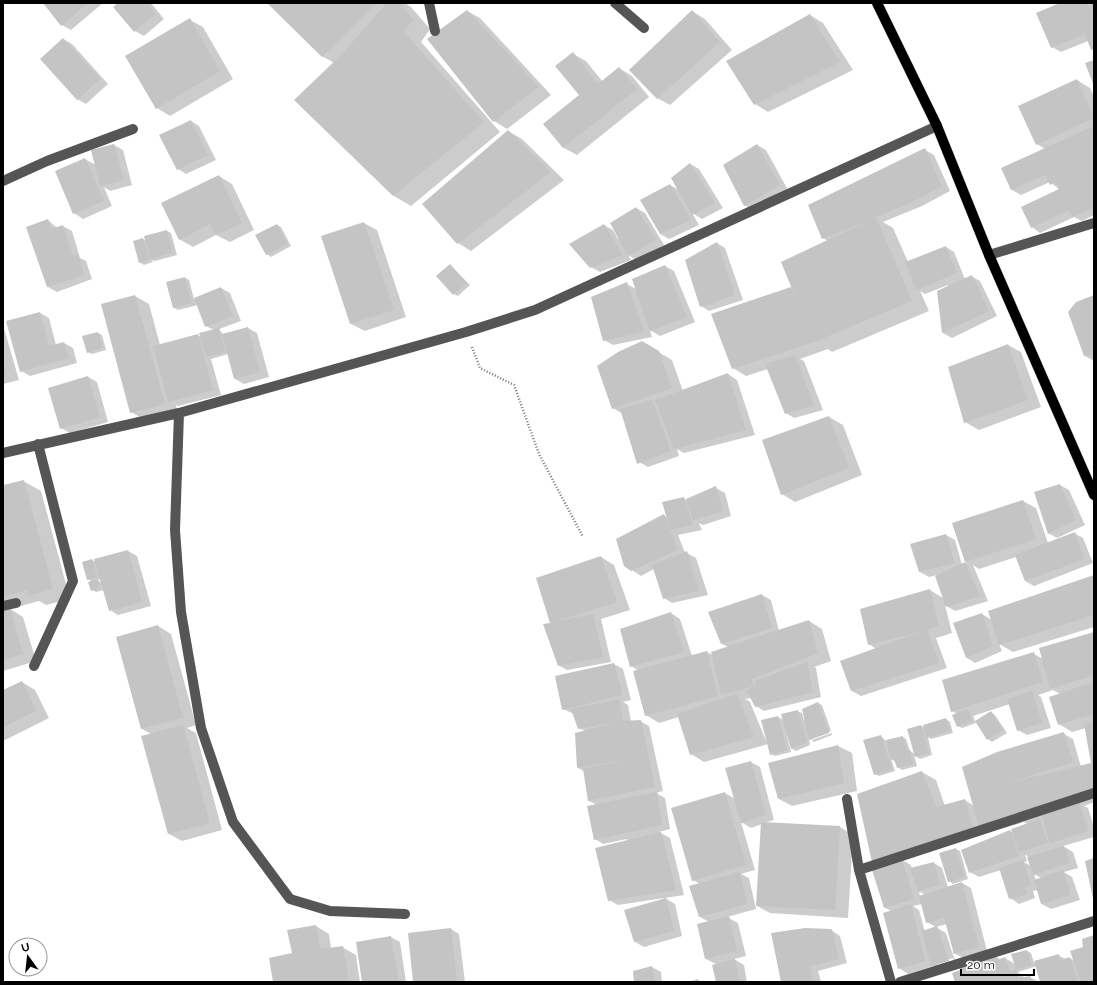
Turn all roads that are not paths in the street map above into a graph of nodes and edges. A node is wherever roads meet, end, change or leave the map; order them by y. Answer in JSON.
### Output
{"nodes":[{"id":1,"x":429,"y":3,"type":"edge"},
{"id":2,"x":615,"y":3,"type":"edge"},
{"id":3,"x":877,"y":3,"type":"edge"},
{"id":4,"x":644,"y":28,"type":"dead end"},
{"id":5,"x":435,"y":32,"type":"dead end"},
{"id":6,"x":937,"y":126,"type":"junction"},
{"id":7,"x":133,"y":130,"type":"dead end"},
{"id":8,"x":3,"y":181,"type":"edge"},
{"id":9,"x":1094,"y":223,"type":"edge"},
{"id":10,"x":989,"y":255,"type":"junction"},
{"id":11,"x":179,"y":412,"type":"junction"},
{"id":12,"x":38,"y":444,"type":"junction"},
{"id":13,"x":3,"y":453,"type":"edge"},
{"id":14,"x":1094,"y":495,"type":"edge"},
{"id":15,"x":16,"y":604,"type":"dead end"},
{"id":16,"x":3,"y":606,"type":"edge"},
{"id":17,"x":34,"y":666,"type":"dead end"},
{"id":18,"x":1094,"y":793,"type":"edge"},
{"id":19,"x":847,"y":799,"type":"dead end"},
{"id":20,"x":859,"y":870,"type":"junction"},
{"id":21,"x":406,"y":914,"type":"dead end"},
{"id":22,"x":1094,"y":921,"type":"edge"},
{"id":23,"x":891,"y":982,"type":"edge"},
{"id":24,"x":900,"y":982,"type":"edge"}],
"edges":[{"from":1,"to":5,"type":"street"},
{"from":2,"to":4,"type":"street"},
{"from":3,"to":6,"type":"main road"},
{"from":6,"to":10,"type":"main road"},
{"from":6,"to":11,"type":"street"},
{"from":7,"to":8,"type":"street"},
{"from":9,"to":10,"type":"street"},
{"from":10,"to":14,"type":"main road"},
{"from":11,"to":12,"type":"street"},
{"from":11,"to":21,"type":"street"},
{"from":12,"to":13,"type":"street"},
{"from":12,"to":17,"type":"street"},
{"from":15,"to":16,"type":"street"},
{"from":18,"to":20,"type":"street"},
{"from":19,"to":20,"type":"street"},
{"from":20,"to":23,"type":"street"},
{"from":22,"to":24,"type":"street"}]}
